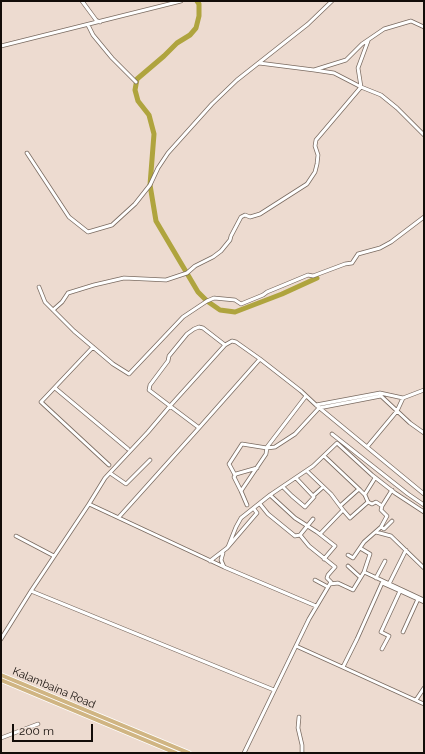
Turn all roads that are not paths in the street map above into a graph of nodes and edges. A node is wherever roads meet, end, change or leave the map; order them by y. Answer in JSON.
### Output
{"nodes":[{"id":1,"x":82,"y":1,"type":"edge"},
{"id":2,"x":181,"y":1,"type":"edge"},
{"id":3,"x":332,"y":1,"type":"edge"},
{"id":4,"x":100,"y":22,"type":"junction"},
{"id":5,"x":88,"y":25,"type":"junction"},
{"id":6,"x":424,"y":27,"type":"edge"},
{"id":7,"x":368,"y":41,"type":"junction"},
{"id":8,"x":1,"y":46,"type":"edge"},
{"id":9,"x":259,"y":62,"type":"junction"},
{"id":10,"x":314,"y":70,"type":"junction"},
{"id":11,"x":136,"y":82,"type":"dead end"},
{"id":12,"x":361,"y":87,"type":"junction"},
{"id":13,"x":424,"y":134,"type":"edge"},
{"id":14,"x":27,"y":153,"type":"dead end"},
{"id":15,"x":424,"y":217,"type":"edge"},
{"id":16,"x":39,"y":287,"type":"dead end"},
{"id":17,"x":52,"y":310,"type":"junction"},
{"id":18,"x":225,"y":345,"type":"junction"},
{"id":19,"x":93,"y":347,"type":"junction"},
{"id":20,"x":260,"y":359,"type":"junction"},
{"id":21,"x":55,"y":388,"type":"junction"},
{"id":22,"x":424,"y":390,"type":"edge"},
{"id":23,"x":306,"y":396,"type":"junction"},
{"id":24,"x":403,"y":398,"type":"junction"},
{"id":25,"x":170,"y":406,"type":"junction"},
{"id":26,"x":318,"y":406,"type":"junction"},
{"id":27,"x":397,"y":411,"type":"junction"},
{"id":28,"x":198,"y":429,"type":"junction"},
{"id":29,"x":332,"y":434,"type":"dead end"},
{"id":30,"x":424,"y":434,"type":"edge"},
{"id":31,"x":367,"y":447,"type":"junction"},
{"id":32,"x":267,"y":448,"type":"junction"},
{"id":33,"x":128,"y":449,"type":"dead end"},
{"id":34,"x":324,"y":456,"type":"junction"},
{"id":35,"x":150,"y":460,"type":"dead end"},
{"id":36,"x":110,"y":465,"type":"dead end"},
{"id":37,"x":257,"y":468,"type":"junction"},
{"id":38,"x":307,"y":471,"type":"junction"},
{"id":39,"x":110,"y":473,"type":"junction"},
{"id":40,"x":235,"y":475,"type":"junction"},
{"id":41,"x":296,"y":478,"type":"junction"},
{"id":42,"x":376,"y":478,"type":"junction"},
{"id":43,"x":283,"y":487,"type":"junction"},
{"id":44,"x":323,"y":487,"type":"junction"},
{"id":45,"x":359,"y":489,"type":"junction"},
{"id":46,"x":392,"y":490,"type":"junction"},
{"id":47,"x":241,"y":491,"type":"junction"},
{"id":48,"x":365,"y":494,"type":"junction"},
{"id":49,"x":424,"y":494,"type":"edge"},
{"id":50,"x":270,"y":495,"type":"junction"},
{"id":51,"x":313,"y":496,"type":"junction"},
{"id":52,"x":368,"y":502,"type":"junction"},
{"id":53,"x":88,"y":504,"type":"junction"},
{"id":54,"x":260,"y":504,"type":"junction"},
{"id":55,"x":247,"y":505,"type":"dead end"},
{"id":56,"x":424,"y":505,"type":"edge"},
{"id":57,"x":382,"y":506,"type":"junction"},
{"id":58,"x":341,"y":508,"type":"junction"},
{"id":59,"x":254,"y":509,"type":"junction"},
{"id":60,"x":424,"y":512,"type":"edge"},
{"id":61,"x":119,"y":517,"type":"junction"},
{"id":62,"x":313,"y":519,"type":"dead end"},
{"id":63,"x":392,"y":521,"type":"dead end"},
{"id":64,"x":307,"y":526,"type":"junction"},
{"id":65,"x":382,"y":527,"type":"junction"},
{"id":66,"x":376,"y":532,"type":"junction"},
{"id":67,"x":320,"y":534,"type":"junction"},
{"id":68,"x":16,"y":536,"type":"dead end"},
{"id":69,"x":300,"y":536,"type":"junction"},
{"id":70,"x":228,"y":547,"type":"junction"},
{"id":71,"x":360,"y":548,"type":"junction"},
{"id":72,"x":406,"y":550,"type":"junction"},
{"id":73,"x":223,"y":552,"type":"junction"},
{"id":74,"x":348,"y":555,"type":"dead end"},
{"id":75,"x":54,"y":556,"type":"junction"},
{"id":76,"x":324,"y":559,"type":"junction"},
{"id":77,"x":210,"y":561,"type":"junction"},
{"id":78,"x":385,"y":561,"type":"dead end"},
{"id":79,"x":348,"y":566,"type":"dead end"},
{"id":80,"x":224,"y":568,"type":"junction"},
{"id":81,"x":424,"y":568,"type":"edge"},
{"id":82,"x":364,"y":572,"type":"junction"},
{"id":83,"x":360,"y":577,"type":"junction"},
{"id":84,"x":376,"y":578,"type":"junction"},
{"id":85,"x":315,"y":580,"type":"dead end"},
{"id":86,"x":389,"y":584,"type":"junction"},
{"id":87,"x":329,"y":586,"type":"junction"},
{"id":88,"x":31,"y":591,"type":"junction"},
{"id":89,"x":400,"y":591,"type":"junction"},
{"id":90,"x":418,"y":599,"type":"junction"},
{"id":91,"x":424,"y":601,"type":"edge"},
{"id":92,"x":316,"y":606,"type":"junction"},
{"id":93,"x":403,"y":632,"type":"dead end"},
{"id":94,"x":1,"y":639,"type":"edge"},
{"id":95,"x":296,"y":646,"type":"junction"},
{"id":96,"x":382,"y":649,"type":"dead end"},
{"id":97,"x":343,"y":667,"type":"junction"},
{"id":98,"x":1,"y":675,"type":"edge"},
{"id":99,"x":1,"y":680,"type":"edge"},
{"id":100,"x":424,"y":688,"type":"edge"},
{"id":101,"x":274,"y":690,"type":"junction"},
{"id":102,"x":416,"y":700,"type":"junction"},
{"id":103,"x":424,"y":704,"type":"edge"},
{"id":104,"x":299,"y":717,"type":"dead end"},
{"id":105,"x":38,"y":724,"type":"dead end"},
{"id":106,"x":1,"y":738,"type":"edge"},
{"id":107,"x":176,"y":753,"type":"edge"},
{"id":108,"x":189,"y":753,"type":"edge"},
{"id":109,"x":244,"y":753,"type":"edge"},
{"id":110,"x":302,"y":753,"type":"edge"}],
"edges":[{"from":1,"to":4,"type":"street"},
{"from":2,"to":4,"type":"street"},
{"from":3,"to":9,"type":"street"},
{"from":4,"to":5,"type":"street"},
{"from":5,"to":8,"type":"street"},
{"from":5,"to":11,"type":"street"},
{"from":6,"to":7,"type":"street"},
{"from":7,"to":10,"type":"street"},
{"from":7,"to":12,"type":"street"},
{"from":9,"to":10,"type":"street"},
{"from":9,"to":14,"type":"street"},
{"from":10,"to":12,"type":"street"},
{"from":12,"to":13,"type":"street"},
{"from":12,"to":17,"type":"street"},
{"from":15,"to":19,"type":"street"},
{"from":16,"to":17,"type":"street"},
{"from":17,"to":19,"type":"street"},
{"from":18,"to":20,"type":"street"},
{"from":18,"to":25,"type":"street"},
{"from":18,"to":25,"type":"street"},
{"from":19,"to":21,"type":"street"},
{"from":20,"to":23,"type":"street"},
{"from":20,"to":28,"type":"street"},
{"from":21,"to":33,"type":"street"},
{"from":21,"to":36,"type":"street"},
{"from":22,"to":24,"type":"street"},
{"from":23,"to":26,"type":"street"},
{"from":23,"to":32,"type":"street"},
{"from":24,"to":26,"type":"street"},
{"from":24,"to":27,"type":"street"},
{"from":25,"to":28,"type":"street"},
{"from":25,"to":39,"type":"street"},
{"from":26,"to":27,"type":"street"},
{"from":26,"to":31,"type":"street"},
{"from":26,"to":32,"type":"street"},
{"from":27,"to":30,"type":"street"},
{"from":27,"to":31,"type":"street"},
{"from":28,"to":61,"type":"street"},
{"from":29,"to":56,"type":"street"},
{"from":31,"to":49,"type":"street"},
{"from":32,"to":37,"type":"street"},
{"from":32,"to":40,"type":"street"},
{"from":34,"to":38,"type":"street"},
{"from":34,"to":42,"type":"street"},
{"from":34,"to":45,"type":"street"},
{"from":35,"to":39,"type":"street"},
{"from":37,"to":40,"type":"street"},
{"from":37,"to":47,"type":"street"},
{"from":38,"to":41,"type":"street"},
{"from":38,"to":44,"type":"street"},
{"from":39,"to":53,"type":"street"},
{"from":40,"to":47,"type":"street"},
{"from":41,"to":43,"type":"street"},
{"from":41,"to":51,"type":"street"},
{"from":42,"to":46,"type":"street"},
{"from":42,"to":48,"type":"street"},
{"from":43,"to":50,"type":"street"},
{"from":43,"to":51,"type":"street"},
{"from":44,"to":51,"type":"street"},
{"from":44,"to":58,"type":"street"},
{"from":45,"to":48,"type":"street"},
{"from":45,"to":58,"type":"street"},
{"from":46,"to":57,"type":"street"},
{"from":46,"to":60,"type":"street"},
{"from":47,"to":55,"type":"street"},
{"from":48,"to":52,"type":"street"},
{"from":50,"to":54,"type":"street"},
{"from":50,"to":64,"type":"street"},
{"from":52,"to":57,"type":"street"},
{"from":52,"to":58,"type":"street"},
{"from":53,"to":61,"type":"street"},
{"from":53,"to":75,"type":"street"},
{"from":54,"to":59,"type":"street"},
{"from":54,"to":69,"type":"street"},
{"from":57,"to":65,"type":"street"},
{"from":58,"to":67,"type":"street"},
{"from":59,"to":70,"type":"street"},
{"from":59,"to":70,"type":"street"},
{"from":61,"to":77,"type":"street"},
{"from":62,"to":64,"type":"street"},
{"from":63,"to":65,"type":"street"},
{"from":64,"to":67,"type":"street"},
{"from":64,"to":69,"type":"street"},
{"from":65,"to":66,"type":"street"},
{"from":66,"to":71,"type":"street"},
{"from":66,"to":72,"type":"street"},
{"from":67,"to":76,"type":"street"},
{"from":68,"to":75,"type":"street"},
{"from":69,"to":76,"type":"street"},
{"from":70,"to":73,"type":"street"},
{"from":71,"to":74,"type":"street"},
{"from":71,"to":82,"type":"street"},
{"from":72,"to":81,"type":"street"},
{"from":72,"to":86,"type":"street"},
{"from":73,"to":77,"type":"street"},
{"from":73,"to":80,"type":"street"},
{"from":75,"to":88,"type":"street"},
{"from":76,"to":87,"type":"street"},
{"from":77,"to":80,"type":"street"},
{"from":78,"to":84,"type":"street"},
{"from":79,"to":83,"type":"street"},
{"from":80,"to":92,"type":"street"},
{"from":82,"to":83,"type":"street"},
{"from":82,"to":84,"type":"street"},
{"from":83,"to":87,"type":"street"},
{"from":84,"to":86,"type":"street"},
{"from":85,"to":87,"type":"street"},
{"from":86,"to":91,"type":"street"},
{"from":87,"to":92,"type":"street"},
{"from":88,"to":94,"type":"street"},
{"from":88,"to":101,"type":"street"},
{"from":89,"to":90,"type":"street"},
{"from":89,"to":96,"type":"street"},
{"from":89,"to":97,"type":"street"},
{"from":90,"to":91,"type":"street"},
{"from":90,"to":93,"type":"street"},
{"from":92,"to":95,"type":"street"},
{"from":95,"to":97,"type":"street"},
{"from":95,"to":101,"type":"street"},
{"from":97,"to":102,"type":"street"},
{"from":98,"to":108,"type":"main road","name":"Kalambaina Road"},
{"from":99,"to":107,"type":"main road"},
{"from":100,"to":102,"type":"street"},
{"from":101,"to":109,"type":"street"},
{"from":102,"to":103,"type":"street"},
{"from":104,"to":110,"type":"street"},
{"from":105,"to":106,"type":"street"}]}
